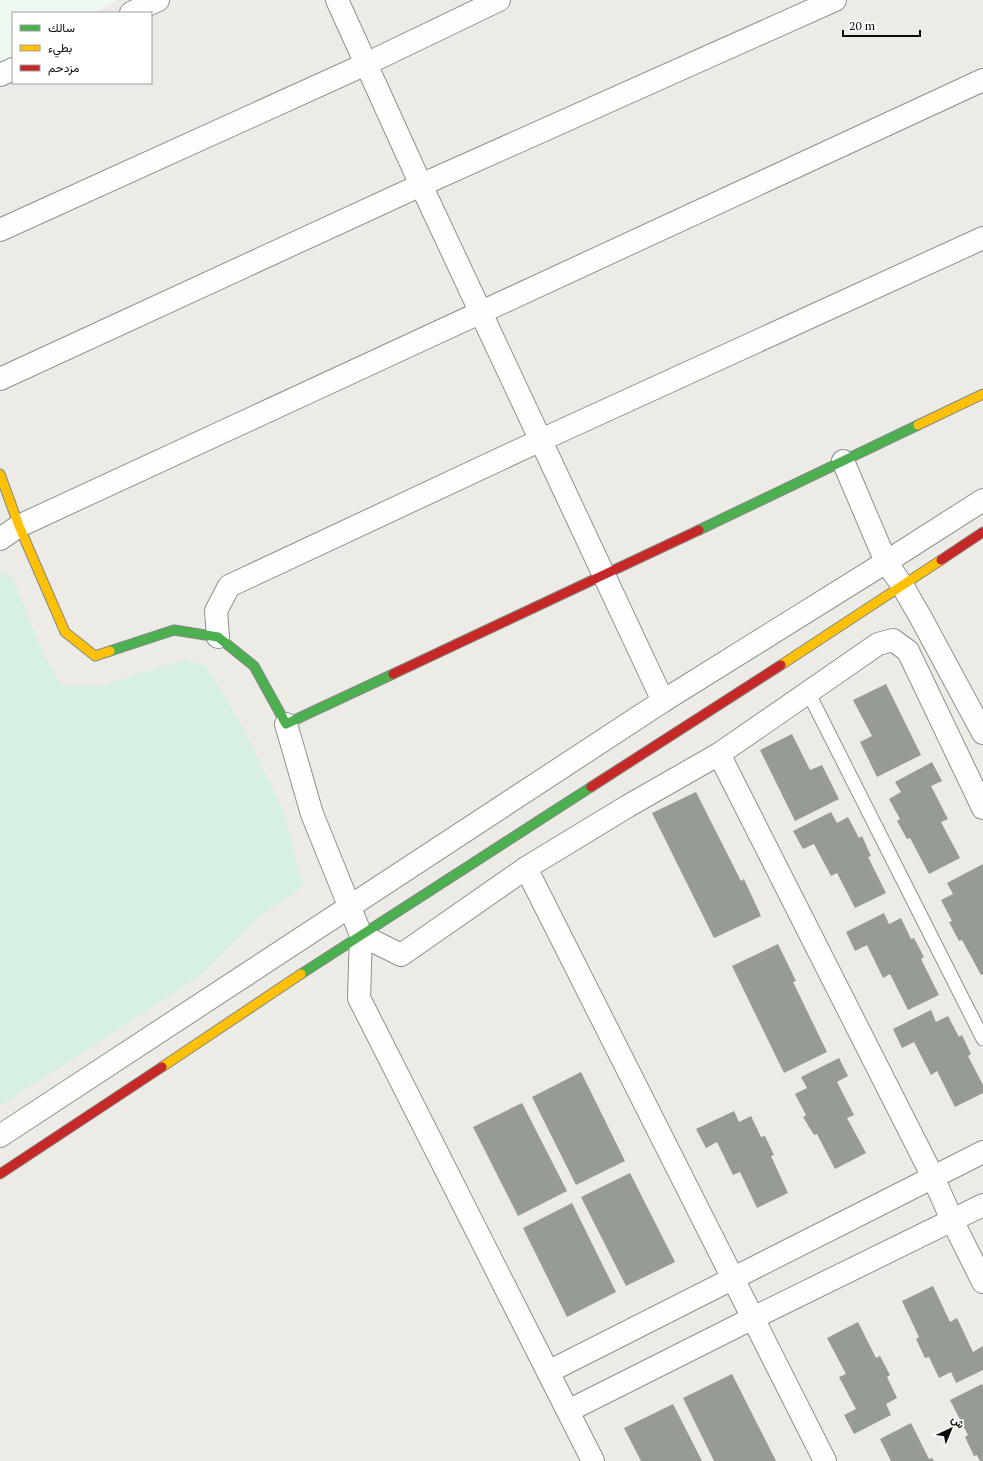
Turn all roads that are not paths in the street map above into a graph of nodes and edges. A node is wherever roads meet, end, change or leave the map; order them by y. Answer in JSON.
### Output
{"nodes":[{"id":1,"x":158,"y":0,"type":"edge"},
{"id":2,"x":337,"y":0,"type":"edge"},
{"id":3,"x":499,"y":0,"type":"edge"},
{"id":4,"x":835,"y":0,"type":"edge"},
{"id":5,"x":132,"y":12,"type":"edge"},
{"id":6,"x":366,"y":64,"type":"junction"},
{"id":7,"x":12,"y":69,"type":"edge"},
{"id":8,"x":0,"y":75,"type":"edge"},
{"id":9,"x":983,"y":80,"type":"edge"},
{"id":10,"x":421,"y":185,"type":"junction"},
{"id":11,"x":0,"y":230,"type":"edge"},
{"id":12,"x":983,"y":238,"type":"edge"},
{"id":13,"x":481,"y":312,"type":"junction"},
{"id":14,"x":0,"y":379,"type":"edge"},
{"id":15,"x":983,"y":394,"type":"edge"},
{"id":16,"x":541,"y":440,"type":"junction"},
{"id":17,"x":843,"y":461,"type":"junction"},
{"id":18,"x":0,"y":474,"type":"edge"},
{"id":19,"x":983,"y":500,"type":"edge"},
{"id":20,"x":19,"y":526,"type":"junction"},
{"id":21,"x":983,"y":532,"type":"edge"},
{"id":22,"x":0,"y":540,"type":"edge"},
{"id":23,"x":886,"y":562,"type":"junction"},
{"id":24,"x":604,"y":575,"type":"junction"},
{"id":25,"x":902,"y":585,"type":"junction"},
{"id":26,"x":218,"y":637,"type":"junction"},
{"id":27,"x":808,"y":692,"type":"junction"},
{"id":28,"x":663,"y":701,"type":"junction"},
{"id":29,"x":286,"y":724,"type":"junction"},
{"id":30,"x":983,"y":733,"type":"edge"},
{"id":31,"x":719,"y":754,"type":"junction"},
{"id":32,"x":983,"y":808,"type":"edge"},
{"id":33,"x":526,"y":868,"type":"junction"},
{"id":34,"x":349,"y":906,"type":"junction"},
{"id":35,"x":361,"y":935,"type":"junction"},
{"id":36,"x":983,"y":1039,"type":"edge"},
{"id":37,"x":0,"y":1136,"type":"edge"},
{"id":38,"x":983,"y":1152,"type":"edge"},
{"id":39,"x":0,"y":1174,"type":"edge"},
{"id":40,"x":933,"y":1177,"type":"junction"},
{"id":41,"x":983,"y":1205,"type":"edge"},
{"id":42,"x":952,"y":1220,"type":"junction"},
{"id":43,"x":733,"y":1278,"type":"junction"},
{"id":44,"x":983,"y":1282,"type":"edge"},
{"id":45,"x":753,"y":1318,"type":"junction"},
{"id":46,"x":548,"y":1372,"type":"junction"},
{"id":47,"x":568,"y":1411,"type":"junction"},
{"id":48,"x":593,"y":1461,"type":"edge"},
{"id":49,"x":825,"y":1461,"type":"edge"}],
"edges":[{"from":1,"to":5,"type":"street"},
{"from":2,"to":6,"type":"street"},
{"from":3,"to":6,"type":"street"},
{"from":4,"to":10,"type":"street"},
{"from":6,"to":10,"type":"street"},
{"from":6,"to":11,"type":"street"},
{"from":7,"to":8,"type":"street"},
{"from":9,"to":13,"type":"street"},
{"from":10,"to":13,"type":"street"},
{"from":10,"to":14,"type":"street"},
{"from":12,"to":16,"type":"street"},
{"from":13,"to":16,"type":"street"},
{"from":13,"to":20,"type":"street"},
{"from":15,"to":17,"type":"street"},
{"from":16,"to":24,"type":"street"},
{"from":16,"to":26,"type":"street"},
{"from":17,"to":23,"type":"street"},
{"from":17,"to":24,"type":"street"},
{"from":18,"to":20,"type":"street"},
{"from":19,"to":23,"type":"street"},
{"from":20,"to":22,"type":"street"},
{"from":20,"to":26,"type":"street"},
{"from":21,"to":25,"type":"street"},
{"from":23,"to":25,"type":"street"},
{"from":23,"to":28,"type":"street"},
{"from":24,"to":28,"type":"street"},
{"from":24,"to":29,"type":"street"},
{"from":25,"to":30,"type":"street"},
{"from":25,"to":35,"type":"street"},
{"from":26,"to":29,"type":"street"},
{"from":27,"to":31,"type":"street"},
{"from":27,"to":32,"type":"street"},
{"from":27,"to":36,"type":"lane"},
{"from":28,"to":34,"type":"street"},
{"from":29,"to":34,"type":"street"},
{"from":31,"to":33,"type":"street"},
{"from":31,"to":40,"type":"street"},
{"from":33,"to":35,"type":"street"},
{"from":33,"to":43,"type":"street"},
{"from":34,"to":35,"type":"street"},
{"from":34,"to":37,"type":"street"},
{"from":35,"to":39,"type":"street"},
{"from":35,"to":46,"type":"street"},
{"from":38,"to":40,"type":"street"},
{"from":40,"to":42,"type":"street"},
{"from":40,"to":43,"type":"street"},
{"from":41,"to":42,"type":"street"},
{"from":42,"to":44,"type":"street"},
{"from":42,"to":45,"type":"street"},
{"from":43,"to":45,"type":"street"},
{"from":43,"to":46,"type":"street"},
{"from":45,"to":47,"type":"street"},
{"from":45,"to":49,"type":"street"},
{"from":46,"to":47,"type":"street"},
{"from":47,"to":48,"type":"street"}]}
